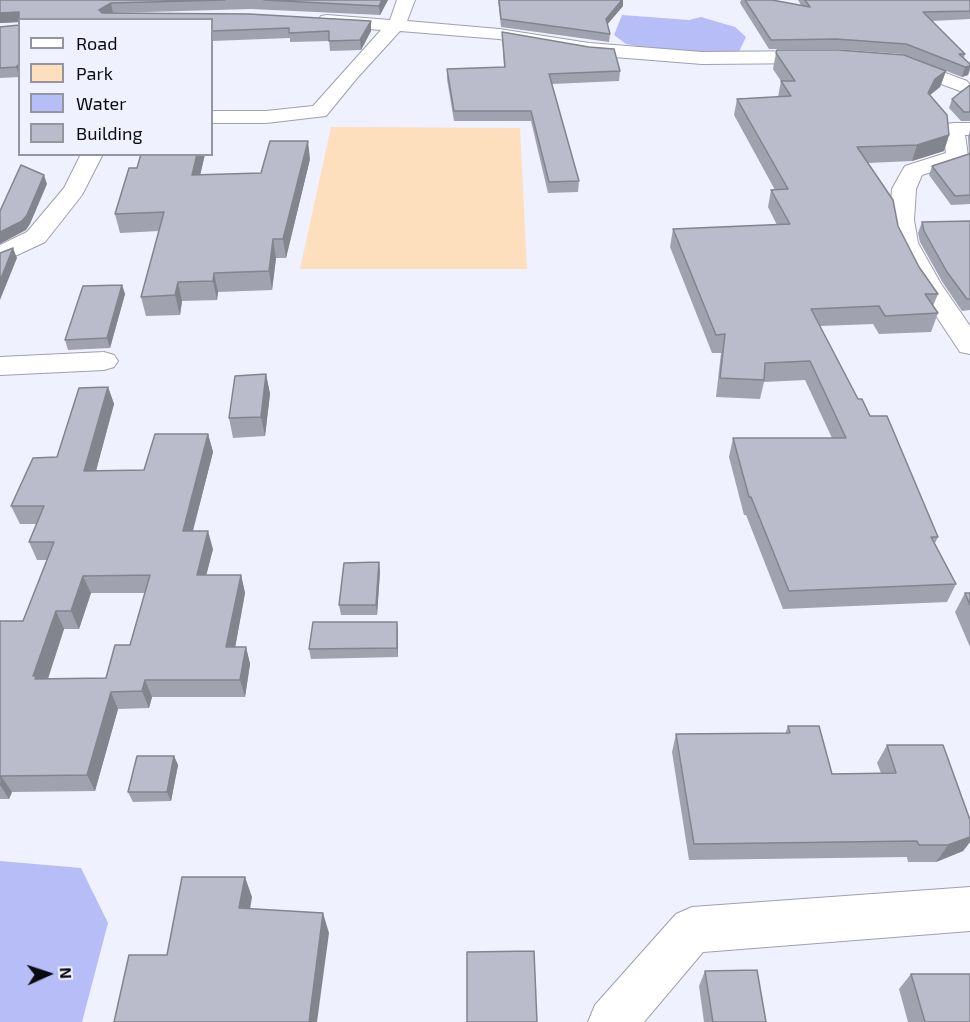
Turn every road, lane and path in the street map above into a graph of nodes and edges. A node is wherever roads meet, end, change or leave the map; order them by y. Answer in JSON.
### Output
{"nodes":[{"id":1,"x":406,"y":0,"type":"edge"},
{"id":2,"x":307,"y":19,"type":"edge"},
{"id":3,"x":397,"y":24,"type":"junction"},
{"id":4,"x":834,"y":57,"type":"edge"},
{"id":5,"x":880,"y":60,"type":"edge"},
{"id":6,"x":965,"y":84,"type":"edge"},
{"id":7,"x":213,"y":117,"type":"edge"},
{"id":8,"x":951,"y":119,"type":"edge"},
{"id":9,"x":91,"y":156,"type":"edge"},
{"id":10,"x":0,"y":255,"type":"edge"},
{"id":11,"x":970,"y":346,"type":"edge"},
{"id":12,"x":104,"y":361,"type":"dead end"},
{"id":13,"x":0,"y":366,"type":"edge"},
{"id":14,"x":970,"y":909,"type":"edge"},
{"id":15,"x":612,"y":1022,"type":"edge"}],
"edges":[{"from":1,"to":3,"type":"street"},
{"from":2,"to":3,"type":"street"},
{"from":3,"to":4,"type":"street"},
{"from":3,"to":7,"type":"street"},
{"from":5,"to":6,"type":"street"},
{"from":6,"to":8,"type":"street"},
{"from":8,"to":11,"type":"street"},
{"from":9,"to":10,"type":"street"},
{"from":12,"to":13,"type":"street"},
{"from":14,"to":15,"type":"street"}]}
